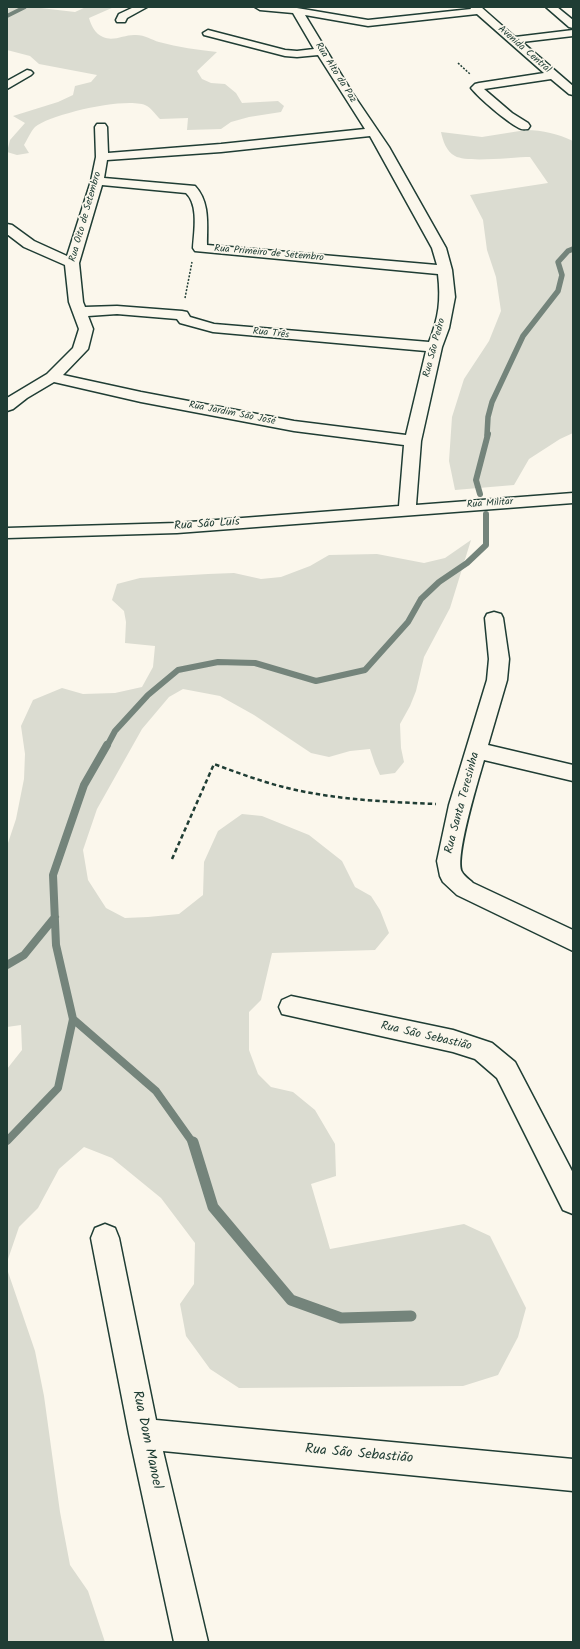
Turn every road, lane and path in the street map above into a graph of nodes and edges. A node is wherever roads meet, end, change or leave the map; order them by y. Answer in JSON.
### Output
{"nodes":[{"id":1,"x":142,"y":7,"type":"edge"},
{"id":2,"x":260,"y":7,"type":"edge"},
{"id":3,"x":551,"y":7,"type":"edge"},
{"id":4,"x":280,"y":8,"type":"edge"},
{"id":5,"x":477,"y":9,"type":"edge"},
{"id":6,"x":298,"y":13,"type":"junction"},
{"id":7,"x":121,"y":20,"type":"dead end"},
{"id":8,"x":573,"y":25,"type":"edge"},
{"id":9,"x":573,"y":32,"type":"edge"},
{"id":10,"x":208,"y":33,"type":"dead end"},
{"id":11,"x":513,"y":40,"type":"junction"},
{"id":12,"x":320,"y":51,"type":"junction"},
{"id":13,"x":27,"y":73,"type":"dead end"},
{"id":14,"x":554,"y":75,"type":"junction"},
{"id":15,"x":7,"y":86,"type":"edge"},
{"id":16,"x":573,"y":92,"type":"edge"},
{"id":17,"x":361,"y":114,"type":"junction"},
{"id":18,"x":352,"y":124,"type":"junction"},
{"id":19,"x":524,"y":126,"type":"dead end"},
{"id":20,"x":101,"y":127,"type":"dead end"},
{"id":21,"x":371,"y":128,"type":"junction"},
{"id":22,"x":330,"y":136,"type":"junction"},
{"id":23,"x":102,"y":157,"type":"junction"},
{"id":24,"x":97,"y":181,"type":"junction"},
{"id":25,"x":7,"y":228,"type":"edge"},
{"id":26,"x":200,"y":248,"type":"junction"},
{"id":27,"x":72,"y":263,"type":"junction"},
{"id":28,"x":445,"y":270,"type":"junction"},
{"id":29,"x":80,"y":312,"type":"junction"},
{"id":30,"x":182,"y":315,"type":"junction"},
{"id":31,"x":434,"y":347,"type":"junction"},
{"id":32,"x":52,"y":377,"type":"junction"},
{"id":33,"x":14,"y":393,"type":"edge"},
{"id":34,"x":7,"y":406,"type":"edge"},
{"id":35,"x":413,"y":441,"type":"junction"},
{"id":36,"x":573,"y":498,"type":"edge"},
{"id":37,"x":407,"y":510,"type":"junction"},
{"id":38,"x":7,"y":533,"type":"edge"},
{"id":39,"x":494,"y":618,"type":"dead end"},
{"id":40,"x":476,"y":750,"type":"junction"},
{"id":41,"x":573,"y":773,"type":"edge"},
{"id":42,"x":460,"y":806,"type":"junction"},
{"id":43,"x":172,"y":859,"type":"dead end"},
{"id":44,"x":573,"y":941,"type":"edge"},
{"id":45,"x":291,"y":1007,"type":"dead end"},
{"id":46,"x":573,"y":1200,"type":"edge"},
{"id":47,"x":105,"y":1238,"type":"dead end"},
{"id":48,"x":144,"y":1434,"type":"junction"},
{"id":49,"x":573,"y":1475,"type":"edge"},
{"id":50,"x":191,"y":1642,"type":"edge"}],
"edges":[{"from":1,"to":7,"type":"street"},
{"from":2,"to":4,"type":"street"},
{"from":3,"to":8,"type":"street"},
{"from":4,"to":6,"type":"street"},
{"from":5,"to":6,"type":"street"},
{"from":5,"to":11,"type":"street","name":"Avenida Central"},
{"from":6,"to":12,"type":"street","name":"Rua Alto da Paz"},
{"from":9,"to":11,"type":"street"},
{"from":10,"to":12,"type":"street"},
{"from":11,"to":14,"type":"street","name":"Avenida Central"},
{"from":12,"to":17,"type":"street","name":"Rua Alto da Paz"},
{"from":13,"to":15,"type":"street"},
{"from":14,"to":16,"type":"street","name":"Avenida Central"},
{"from":14,"to":19,"type":"street"},
{"from":17,"to":18,"type":"street","name":"Rua Oito de Setembro"},
{"from":17,"to":21,"type":"street","name":"Rua Alto da Paz"},
{"from":18,"to":21,"type":"street","name":"Rua Oito de Setembro"},
{"from":18,"to":22,"type":"street","name":"Rua Oito de Setembro"},
{"from":20,"to":23,"type":"street","name":"Rua Oito de Setembro"},
{"from":21,"to":22,"type":"street","name":"Rua Oito de Setembro"},
{"from":21,"to":28,"type":"street","name":"Rua São Pedro"},
{"from":22,"to":23,"type":"street","name":"Rua Oito de Setembro"},
{"from":23,"to":24,"type":"street","name":"Rua Oito de Setembro"},
{"from":24,"to":26,"type":"street","name":"Rua Primeiro de Setembro"},
{"from":24,"to":27,"type":"street","name":"Rua Oito de Setembro"},
{"from":25,"to":27,"type":"street"},
{"from":26,"to":28,"type":"street","name":"Rua Primeiro de Setembro"},
{"from":26,"to":30,"type":"path"},
{"from":27,"to":29,"type":"street","name":"Rua Oito de Setembro"},
{"from":28,"to":31,"type":"street","name":"Rua São Pedro"},
{"from":29,"to":30,"type":"street"},
{"from":29,"to":32,"type":"street","name":"Rua Oito de Setembro"},
{"from":30,"to":31,"type":"street","name":"Rua Três"},
{"from":31,"to":35,"type":"street","name":"Rua São Pedro"},
{"from":32,"to":33,"type":"street","name":"Rua Oito de Setembro"},
{"from":32,"to":35,"type":"street","name":"Rua Jardim São José"},
{"from":33,"to":34,"type":"street","name":"Rua Oito de Setembro"},
{"from":35,"to":37,"type":"street","name":"Rua São Pedro"},
{"from":36,"to":37,"type":"street","name":"Rua Militar"},
{"from":37,"to":38,"type":"street","name":"Rua São Luís"},
{"from":39,"to":40,"type":"street","name":"Rua Santa Teresinha"},
{"from":40,"to":41,"type":"street"},
{"from":40,"to":42,"type":"street","name":"Rua Santa Teresinha"},
{"from":42,"to":43,"type":"path"},
{"from":42,"to":44,"type":"street","name":"Rua Santa Teresinha"},
{"from":45,"to":46,"type":"street","name":"Rua São Sebastião"},
{"from":47,"to":48,"type":"street","name":"Rua Dom Manoel"},
{"from":48,"to":49,"type":"street","name":"Rua São Sebastião"},
{"from":48,"to":50,"type":"street","name":"Rua Dom Manoel"}]}
